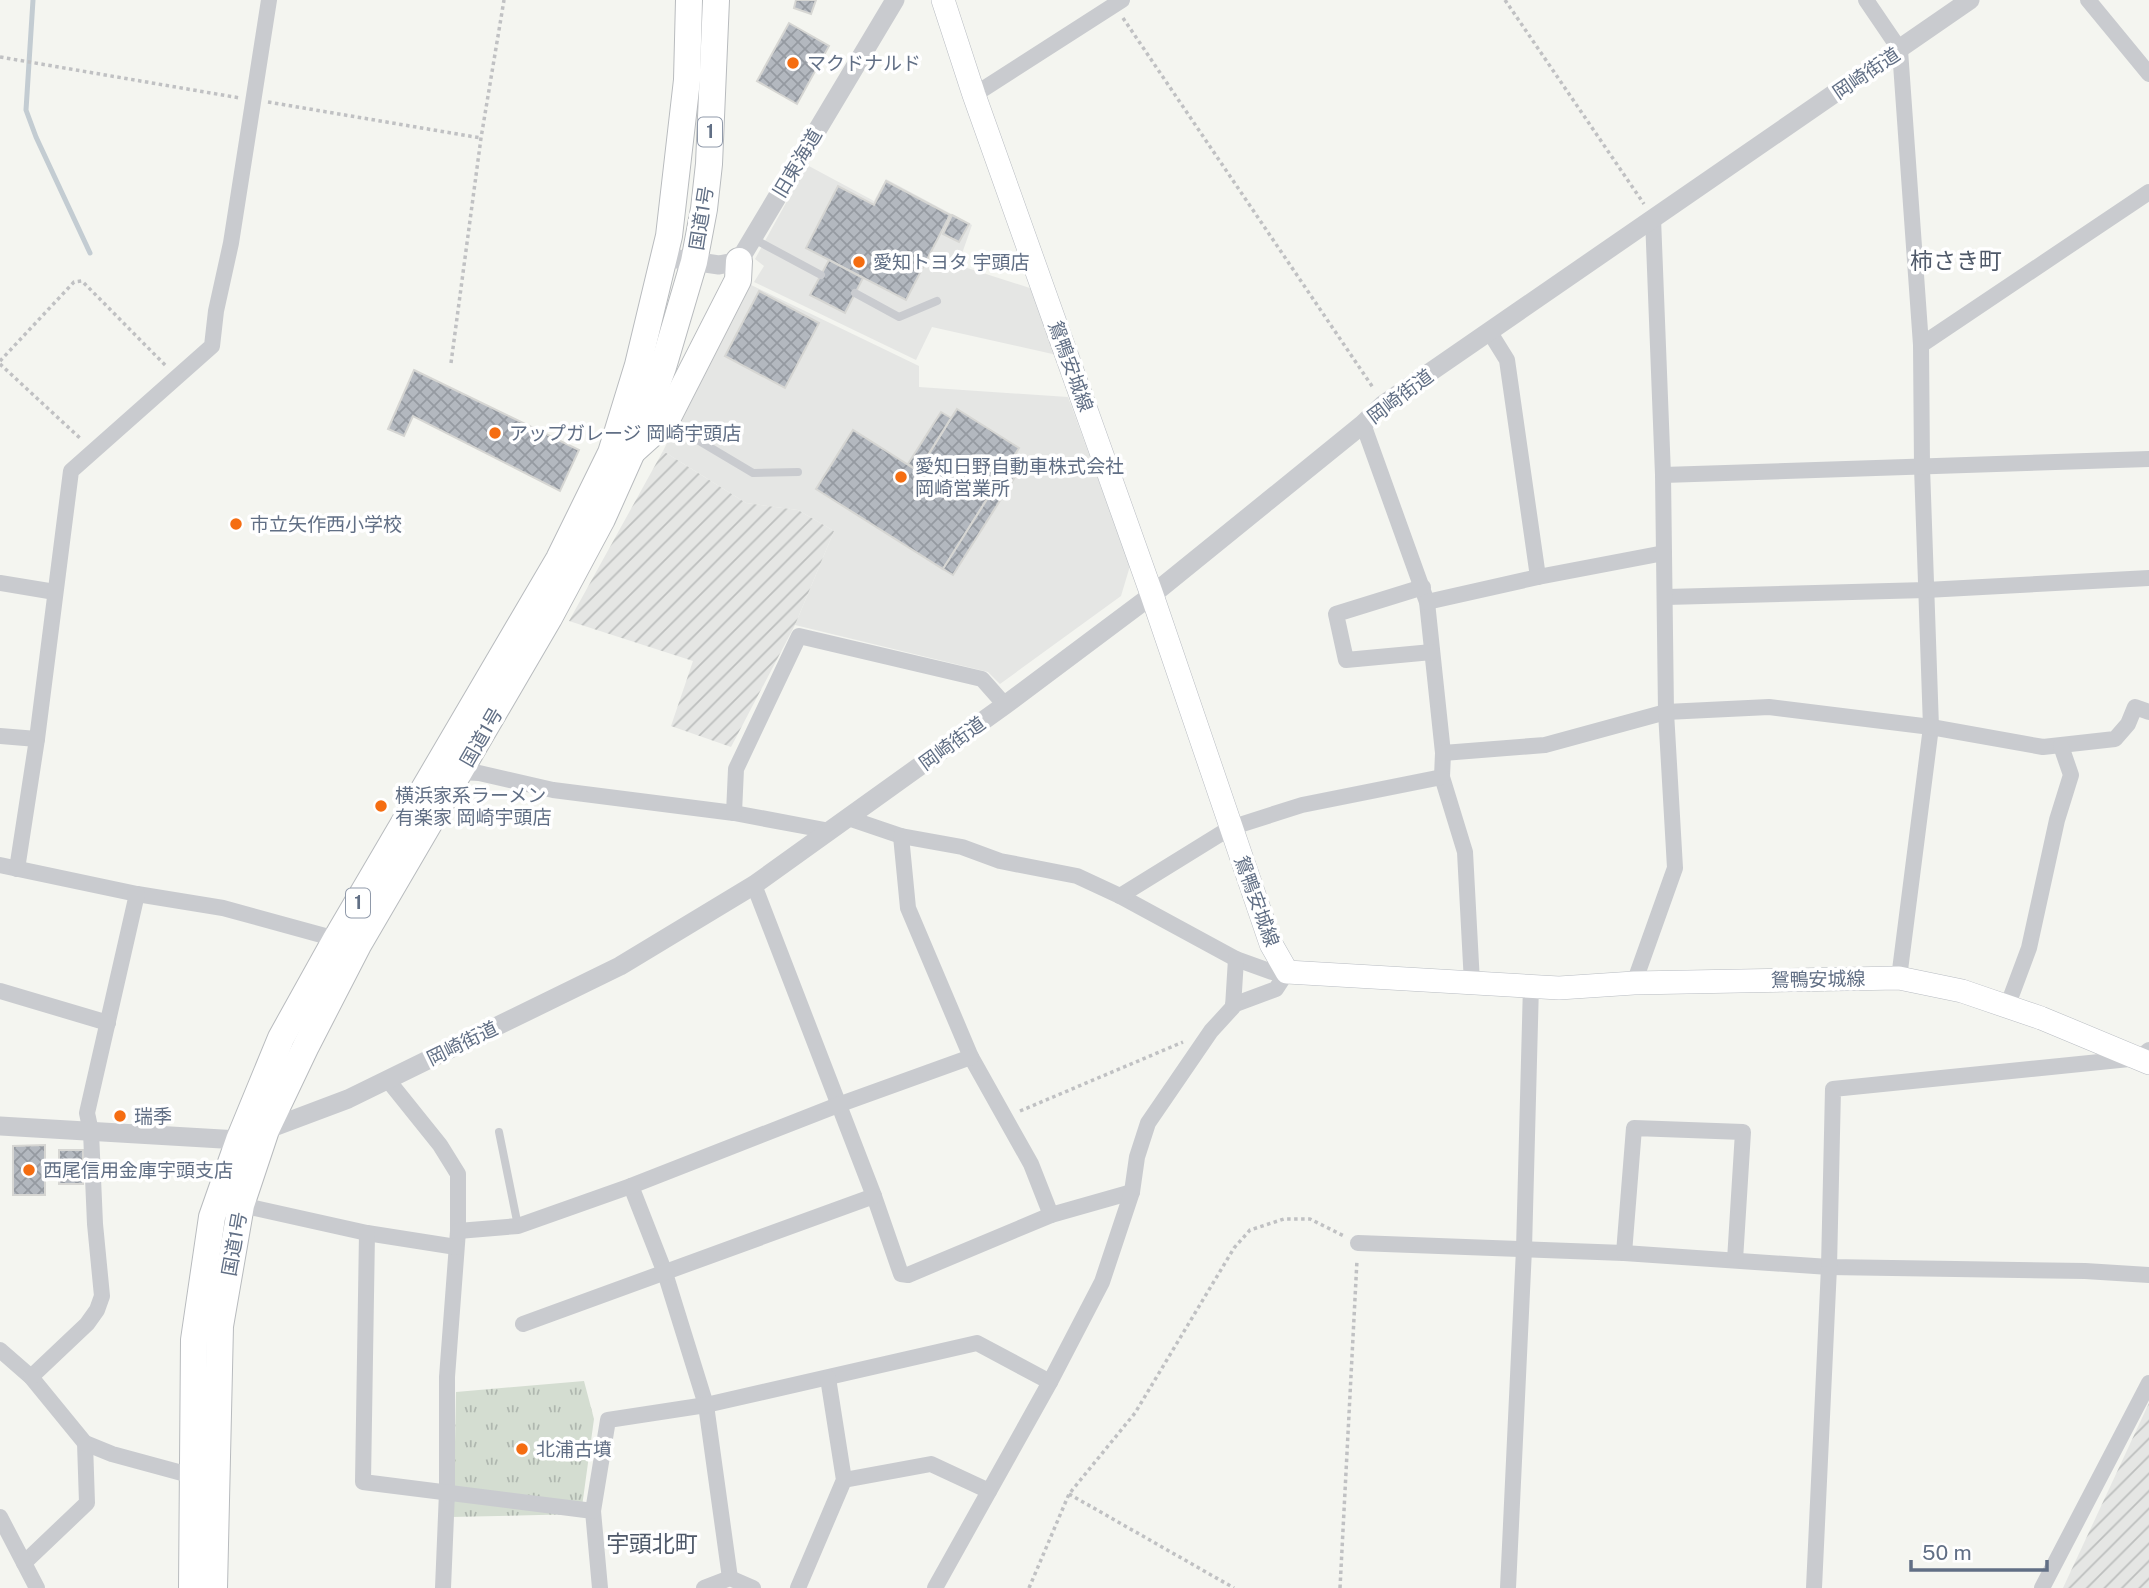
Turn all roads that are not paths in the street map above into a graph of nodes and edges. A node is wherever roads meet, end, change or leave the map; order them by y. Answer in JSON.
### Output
{"nodes":[{"id":1,"x":269,"y":0,"type":"edge"},
{"id":2,"x":689,"y":0,"type":"edge"},
{"id":3,"x":716,"y":0,"type":"edge"},
{"id":4,"x":895,"y":0,"type":"edge"},
{"id":5,"x":943,"y":0,"type":"edge"},
{"id":6,"x":1866,"y":0,"type":"edge"},
{"id":7,"x":1970,"y":0,"type":"edge"},
{"id":8,"x":2088,"y":0,"type":"edge"},
{"id":9,"x":1118,"y":3,"type":"edge"},
{"id":10,"x":1900,"y":50,"type":"junction"},
{"id":11,"x":2149,"y":74,"type":"edge"},
{"id":12,"x":974,"y":95,"type":"junction"},
{"id":13,"x":2149,"y":192,"type":"edge"},
{"id":14,"x":1653,"y":218,"type":"junction"},
{"id":15,"x":752,"y":238,"type":"junction"},
{"id":16,"x":664,"y":257,"type":"junction"},
{"id":17,"x":738,"y":261,"type":"junction"},
{"id":18,"x":694,"y":262,"type":"junction"},
{"id":19,"x":821,"y":275,"type":"dead end"},
{"id":20,"x":855,"y":293,"type":"dead end"},
{"id":21,"x":937,"y":301,"type":"dead end"},
{"id":22,"x":1489,"y":331,"type":"junction"},
{"id":23,"x":1921,"y":345,"type":"junction"},
{"id":24,"x":666,"y":421,"type":"junction"},
{"id":25,"x":1363,"y":424,"type":"junction"},
{"id":26,"x":632,"y":452,"type":"junction"},
{"id":27,"x":2149,"y":459,"type":"edge"},
{"id":28,"x":1922,"y":467,"type":"junction"},
{"id":29,"x":798,"y":472,"type":"dead end"},
{"id":30,"x":1663,"y":475,"type":"junction"},
{"id":31,"x":1664,"y":553,"type":"junction"},
{"id":32,"x":1538,"y":577,"type":"junction"},
{"id":33,"x":2149,"y":578,"type":"edge"},
{"id":34,"x":0,"y":583,"type":"edge"},
{"id":35,"x":1926,"y":590,"type":"junction"},
{"id":36,"x":55,"y":592,"type":"junction"},
{"id":37,"x":1425,"y":594,"type":"junction"},
{"id":38,"x":1152,"y":595,"type":"junction"},
{"id":39,"x":1666,"y":597,"type":"junction"},
{"id":40,"x":1432,"y":652,"type":"junction"},
{"id":41,"x":1005,"y":705,"type":"junction"},
{"id":42,"x":1666,"y":712,"type":"junction"},
{"id":43,"x":2149,"y":712,"type":"edge"},
{"id":44,"x":1931,"y":727,"type":"junction"},
{"id":45,"x":0,"y":736,"type":"edge"},
{"id":46,"x":37,"y":739,"type":"junction"},
{"id":47,"x":2061,"y":746,"type":"junction"},
{"id":48,"x":1443,"y":752,"type":"junction"},
{"id":49,"x":461,"y":772,"type":"junction"},
{"id":50,"x":1442,"y":777,"type":"junction"},
{"id":51,"x":734,"y":813,"type":"junction"},
{"id":52,"x":848,"y":818,"type":"junction"},
{"id":53,"x":1230,"y":828,"type":"junction"},
{"id":54,"x":830,"y":831,"type":"junction"},
{"id":55,"x":901,"y":836,"type":"junction"},
{"id":56,"x":0,"y":865,"type":"edge"},
{"id":57,"x":17,"y":869,"type":"junction"},
{"id":58,"x":754,"y":885,"type":"junction"},
{"id":59,"x":137,"y":894,"type":"junction"},
{"id":60,"x":1120,"y":896,"type":"junction"},
{"id":61,"x":336,"y":939,"type":"junction"},
{"id":62,"x":1236,"y":960,"type":"junction"},
{"id":63,"x":1287,"y":972,"type":"junction"},
{"id":64,"x":1899,"y":978,"type":"junction"},
{"id":65,"x":1472,"y":983,"type":"junction"},
{"id":66,"x":1634,"y":983,"type":"junction"},
{"id":67,"x":1531,"y":985,"type":"junction"},
{"id":68,"x":0,"y":991,"type":"edge"},
{"id":69,"x":1233,"y":1004,"type":"junction"},
{"id":70,"x":2007,"y":1007,"type":"junction"},
{"id":71,"x":108,"y":1023,"type":"junction"},
{"id":72,"x":971,"y":1057,"type":"junction"},
{"id":73,"x":2146,"y":1057,"type":"edge"},
{"id":74,"x":387,"y":1079,"type":"junction"},
{"id":75,"x":838,"y":1105,"type":"junction"},
{"id":76,"x":0,"y":1126,"type":"edge"},
{"id":77,"x":266,"y":1130,"type":"junction"},
{"id":78,"x":91,"y":1132,"type":"junction"},
{"id":79,"x":499,"y":1132,"type":"dead end"},
{"id":80,"x":239,"y":1140,"type":"junction"},
{"id":81,"x":631,"y":1186,"type":"junction"},
{"id":82,"x":1132,"y":1192,"type":"junction"},
{"id":83,"x":874,"y":1196,"type":"junction"},
{"id":84,"x":241,"y":1205,"type":"junction"},
{"id":85,"x":1051,"y":1215,"type":"junction"},
{"id":86,"x":518,"y":1226,"type":"junction"},
{"id":87,"x":367,"y":1233,"type":"junction"},
{"id":88,"x":457,"y":1239,"type":"junction"},
{"id":89,"x":1358,"y":1243,"type":"road end"},
{"id":90,"x":1524,"y":1249,"type":"junction"},
{"id":91,"x":1624,"y":1253,"type":"junction"},
{"id":92,"x":1735,"y":1260,"type":"junction"},
{"id":93,"x":1829,"y":1267,"type":"junction"},
{"id":94,"x":665,"y":1273,"type":"junction"},
{"id":95,"x":2149,"y":1275,"type":"edge"},
{"id":96,"x":523,"y":1324,"type":"dead end"},
{"id":97,"x":0,"y":1350,"type":"edge"},
{"id":98,"x":31,"y":1377,"type":"junction"},
{"id":99,"x":828,"y":1378,"type":"junction"},
{"id":100,"x":1050,"y":1382,"type":"junction"},
{"id":101,"x":2149,"y":1383,"type":"edge"},
{"id":102,"x":706,"y":1405,"type":"junction"},
{"id":103,"x":85,"y":1443,"type":"junction"},
{"id":104,"x":193,"y":1476,"type":"junction"},
{"id":105,"x":844,"y":1480,"type":"junction"},
{"id":106,"x":989,"y":1491,"type":"junction"},
{"id":107,"x":447,"y":1492,"type":"junction"},
{"id":108,"x":593,"y":1511,"type":"junction"},
{"id":109,"x":0,"y":1517,"type":"edge"},
{"id":110,"x":24,"y":1563,"type":"junction"},
{"id":111,"x":730,"y":1578,"type":"junction"},
{"id":112,"x":37,"y":1588,"type":"edge"},
{"id":113,"x":192,"y":1588,"type":"edge"},
{"id":114,"x":214,"y":1588,"type":"edge"},
{"id":115,"x":443,"y":1588,"type":"edge"},
{"id":116,"x":600,"y":1588,"type":"edge"},
{"id":117,"x":704,"y":1588,"type":"edge"},
{"id":118,"x":752,"y":1588,"type":"edge"},
{"id":119,"x":798,"y":1588,"type":"edge"},
{"id":120,"x":935,"y":1588,"type":"edge"},
{"id":121,"x":1508,"y":1588,"type":"edge"},
{"id":122,"x":1814,"y":1588,"type":"edge"},
{"id":123,"x":2042,"y":1588,"type":"edge"}],
"edges":[{"from":1,"to":36,"type":"street"},
{"from":2,"to":16,"type":"highway","name":"国道1号","number":"1"},
{"from":3,"to":18,"type":"highway","name":"国道1号","number":"1"},
{"from":4,"to":15,"type":"street","name":"旧東海道"},
{"from":5,"to":12,"type":"main road","name":"鴛鴨安城線"},
{"from":6,"to":10,"type":"street"},
{"from":7,"to":10,"type":"street","name":"岡崎街道"},
{"from":8,"to":11,"type":"street"},
{"from":9,"to":12,"type":"street"},
{"from":10,"to":14,"type":"street","name":"岡崎街道"},
{"from":10,"to":23,"type":"street"},
{"from":12,"to":38,"type":"main road","name":"鴛鴨安城線"},
{"from":13,"to":23,"type":"street"},
{"from":14,"to":22,"type":"street","name":"岡崎街道"},
{"from":14,"to":30,"type":"street"},
{"from":15,"to":17,"type":"street","name":"旧東海道"},
{"from":15,"to":19,"type":"lane"},
{"from":16,"to":18,"type":"street"},
{"from":16,"to":61,"type":"highway","name":"国道1号","number":"1"},
{"from":17,"to":18,"type":"street"},
{"from":17,"to":24,"type":"highway"},
{"from":18,"to":26,"type":"highway","name":"国道1号","number":"1"},
{"from":20,"to":21,"type":"lane"},
{"from":22,"to":25,"type":"street","name":"岡崎街道"},
{"from":22,"to":32,"type":"street"},
{"from":23,"to":28,"type":"street"},
{"from":24,"to":26,"type":"highway"},
{"from":24,"to":29,"type":"lane"},
{"from":25,"to":37,"type":"street"},
{"from":25,"to":38,"type":"street","name":"岡崎街道"},
{"from":26,"to":49,"type":"highway","name":"国道1号","number":"1"},
{"from":27,"to":28,"type":"street"},
{"from":28,"to":30,"type":"street"},
{"from":28,"to":35,"type":"street"},
{"from":30,"to":31,"type":"street"},
{"from":31,"to":32,"type":"street"},
{"from":31,"to":39,"type":"street"},
{"from":32,"to":37,"type":"street"},
{"from":33,"to":35,"type":"street"},
{"from":34,"to":36,"type":"street"},
{"from":35,"to":39,"type":"street"},
{"from":35,"to":44,"type":"street"},
{"from":36,"to":46,"type":"street"},
{"from":37,"to":40,"type":"street"},
{"from":37,"to":40,"type":"street"},
{"from":38,"to":41,"type":"street","name":"岡崎街道"},
{"from":38,"to":53,"type":"main road","name":"鴛鴨安城線"},
{"from":39,"to":42,"type":"street"},
{"from":40,"to":48,"type":"street"},
{"from":41,"to":51,"type":"street"},
{"from":41,"to":52,"type":"street","name":"岡崎街道"},
{"from":42,"to":44,"type":"street"},
{"from":42,"to":48,"type":"street"},
{"from":42,"to":66,"type":"street"},
{"from":43,"to":47,"type":"street"},
{"from":44,"to":47,"type":"street"},
{"from":44,"to":64,"type":"street"},
{"from":45,"to":46,"type":"street"},
{"from":46,"to":57,"type":"street"},
{"from":47,"to":70,"type":"street"},
{"from":48,"to":50,"type":"street"},
{"from":49,"to":51,"type":"street"},
{"from":49,"to":77,"type":"highway","name":"国道1号","number":"1"},
{"from":50,"to":53,"type":"street"},
{"from":50,"to":65,"type":"street"},
{"from":51,"to":54,"type":"street"},
{"from":52,"to":54,"type":"street","name":"岡崎街道"},
{"from":52,"to":55,"type":"street"},
{"from":53,"to":60,"type":"street"},
{"from":53,"to":63,"type":"main road","name":"鴛鴨安城線"},
{"from":54,"to":58,"type":"street","name":"岡崎街道"},
{"from":55,"to":60,"type":"street"},
{"from":55,"to":72,"type":"street"},
{"from":56,"to":57,"type":"street"},
{"from":57,"to":59,"type":"street"},
{"from":58,"to":74,"type":"street","name":"岡崎街道"},
{"from":58,"to":75,"type":"street"},
{"from":59,"to":61,"type":"street"},
{"from":59,"to":71,"type":"street"},
{"from":60,"to":62,"type":"street"},
{"from":61,"to":80,"type":"highway","name":"国道1号","number":"1"},
{"from":62,"to":63,"type":"street"},
{"from":62,"to":69,"type":"street"},
{"from":63,"to":65,"type":"main road","name":"鴛鴨安城線"},
{"from":63,"to":69,"type":"street"},
{"from":64,"to":66,"type":"main road","name":"鴛鴨安城線"},
{"from":64,"to":70,"type":"main road","name":"鴛鴨安城線"},
{"from":65,"to":67,"type":"main road","name":"鴛鴨安城線"},
{"from":66,"to":67,"type":"main road","name":"鴛鴨安城線"},
{"from":67,"to":90,"type":"street"},
{"from":68,"to":71,"type":"street"},
{"from":69,"to":82,"type":"street"},
{"from":70,"to":73,"type":"main road","name":"鴛鴨安城線"},
{"from":71,"to":78,"type":"street"},
{"from":72,"to":75,"type":"street"},
{"from":72,"to":85,"type":"street"},
{"from":73,"to":93,"type":"street"},
{"from":74,"to":77,"type":"street","name":"岡崎街道"},
{"from":74,"to":88,"type":"street"},
{"from":75,"to":81,"type":"street"},
{"from":75,"to":83,"type":"street"},
{"from":76,"to":78,"type":"street"},
{"from":77,"to":80,"type":"street","name":"岡崎街道"},
{"from":77,"to":84,"type":"highway","name":"国道1号","number":"1"},
{"from":78,"to":80,"type":"street"},
{"from":78,"to":98,"type":"street"},
{"from":79,"to":86,"type":"lane"},
{"from":80,"to":104,"type":"highway","name":"国道1号","number":"1"},
{"from":81,"to":86,"type":"street"},
{"from":81,"to":94,"type":"street"},
{"from":82,"to":85,"type":"street"},
{"from":82,"to":100,"type":"street"},
{"from":83,"to":85,"type":"street"},
{"from":83,"to":94,"type":"street"},
{"from":84,"to":87,"type":"street"},
{"from":84,"to":114,"type":"highway","name":"国道1号","number":"1"},
{"from":86,"to":88,"type":"street"},
{"from":87,"to":88,"type":"street"},
{"from":87,"to":107,"type":"street"},
{"from":88,"to":107,"type":"street"},
{"from":89,"to":90,"type":"street"},
{"from":90,"to":91,"type":"street"},
{"from":90,"to":121,"type":"street"},
{"from":91,"to":92,"type":"street"},
{"from":91,"to":92,"type":"street"},
{"from":92,"to":93,"type":"street"},
{"from":93,"to":95,"type":"street"},
{"from":93,"to":122,"type":"street"},
{"from":94,"to":96,"type":"street"},
{"from":94,"to":102,"type":"street"},
{"from":97,"to":98,"type":"street"},
{"from":98,"to":103,"type":"street"},
{"from":99,"to":100,"type":"street"},
{"from":99,"to":102,"type":"street"},
{"from":99,"to":105,"type":"street"},
{"from":100,"to":106,"type":"street"},
{"from":101,"to":123,"type":"street"},
{"from":102,"to":108,"type":"street"},
{"from":102,"to":111,"type":"street"},
{"from":103,"to":104,"type":"street"},
{"from":103,"to":110,"type":"street"},
{"from":104,"to":113,"type":"highway","name":"国道1号","number":"1"},
{"from":105,"to":106,"type":"street"},
{"from":105,"to":119,"type":"street"},
{"from":106,"to":120,"type":"street"},
{"from":107,"to":108,"type":"street"},
{"from":107,"to":115,"type":"street"},
{"from":108,"to":116,"type":"street"},
{"from":109,"to":110,"type":"street"},
{"from":110,"to":112,"type":"street"},
{"from":111,"to":117,"type":"street"},
{"from":111,"to":118,"type":"street"}]}
